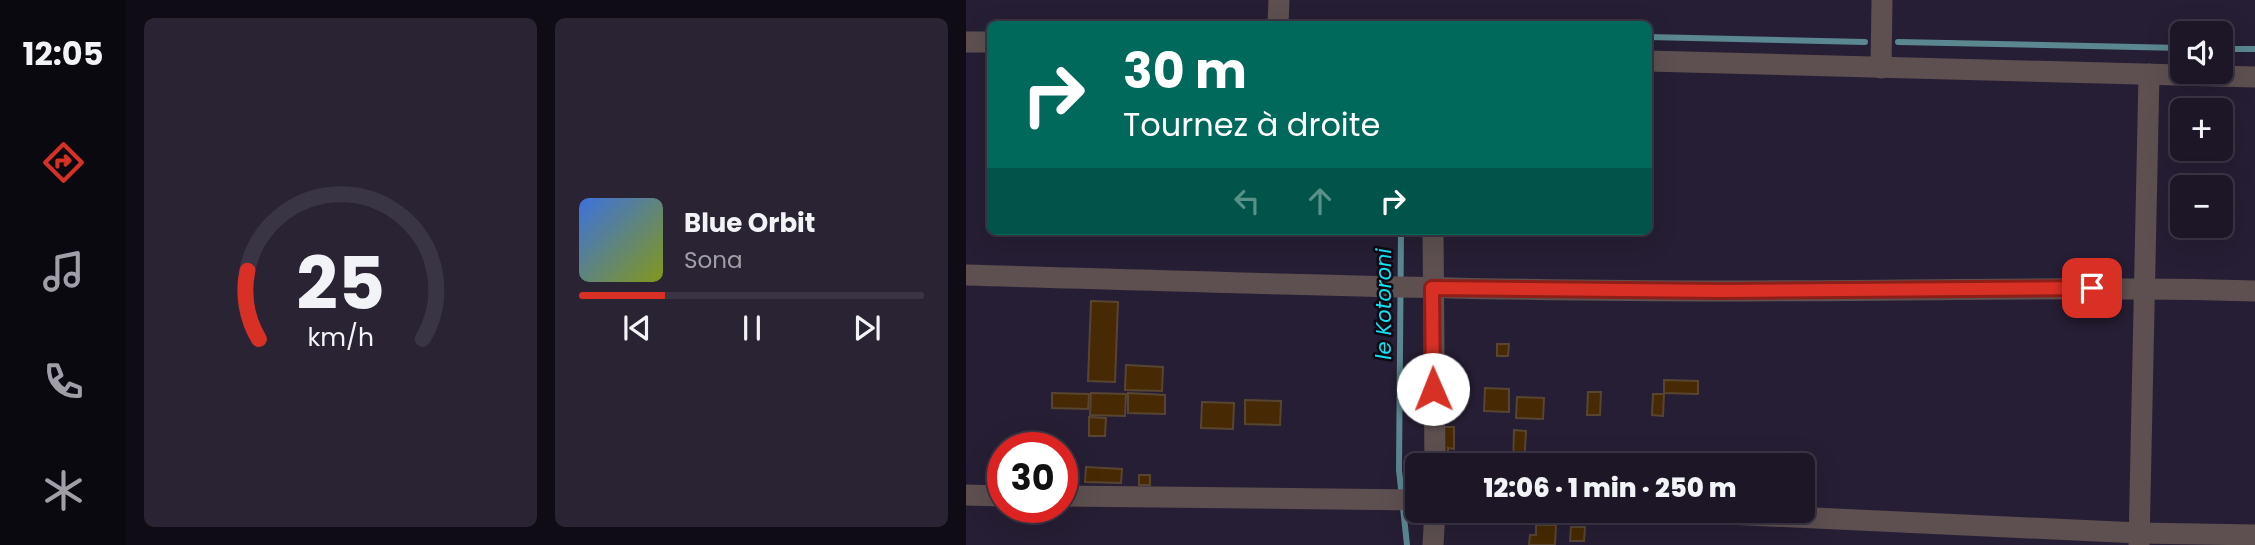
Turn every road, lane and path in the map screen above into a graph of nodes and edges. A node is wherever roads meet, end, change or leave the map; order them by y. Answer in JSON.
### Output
{"nodes":[{"id":1,"x":1279,"y":0,"type":"edge"},
{"id":2,"x":1882,"y":0,"type":"edge"},
{"id":3,"x":1278,"y":21,"type":"edge"},
{"id":4,"x":966,"y":42,"type":"edge"},
{"id":5,"x":987,"y":42,"type":"edge"},
{"id":6,"x":1652,"y":61,"type":"edge"},
{"id":7,"x":1881,"y":68,"type":"junction"},
{"id":8,"x":2149,"y":74,"type":"junction"},
{"id":9,"x":2255,"y":77,"type":"edge"},
{"id":10,"x":1433,"y":235,"type":"edge"},
{"id":11,"x":966,"y":275,"type":"edge"},
{"id":12,"x":1432,"y":288,"type":"junction"},
{"id":13,"x":2145,"y":288,"type":"junction"},
{"id":14,"x":2255,"y":291,"type":"edge"},
{"id":15,"x":1435,"y":453,"type":"edge"},
{"id":16,"x":966,"y":495,"type":"edge"},
{"id":17,"x":987,"y":496,"type":"edge"},
{"id":18,"x":1078,"y":496,"type":"edge"},
{"id":19,"x":1405,"y":500,"type":"edge"},
{"id":20,"x":1815,"y":520,"type":"edge"},
{"id":21,"x":1434,"y":523,"type":"edge"},
{"id":22,"x":2255,"y":535,"type":"edge"},
{"id":23,"x":2139,"y":539,"type":"edge"},
{"id":24,"x":1433,"y":545,"type":"edge"}],
"edges":[{"from":1,"to":3,"type":"street"},
{"from":2,"to":7,"type":"street"},
{"from":4,"to":5,"type":"street"},
{"from":6,"to":7,"type":"street"},
{"from":7,"to":8,"type":"street"},
{"from":8,"to":9,"type":"street"},
{"from":8,"to":13,"type":"street"},
{"from":10,"to":12,"type":"street"},
{"from":11,"to":12,"type":"street"},
{"from":12,"to":13,"type":"street"},
{"from":12,"to":15,"type":"street"},
{"from":13,"to":14,"type":"street"},
{"from":13,"to":23,"type":"street"},
{"from":16,"to":17,"type":"street"},
{"from":18,"to":19,"type":"street"},
{"from":20,"to":23,"type":"street"},
{"from":21,"to":24,"type":"street"},
{"from":22,"to":23,"type":"street"}]}
